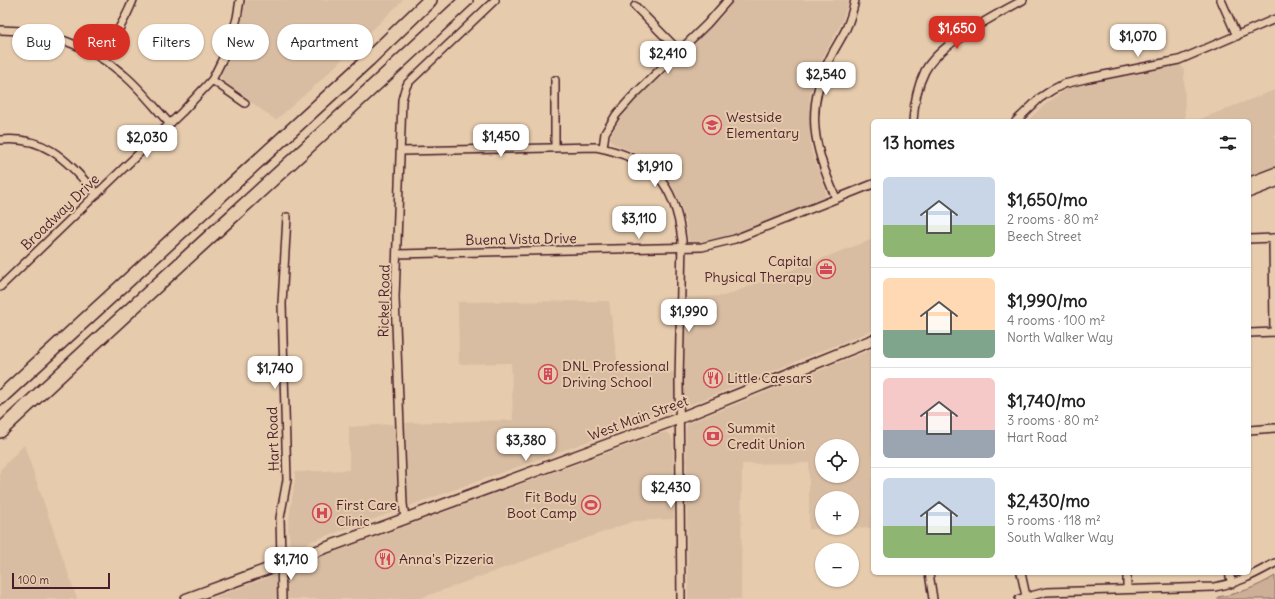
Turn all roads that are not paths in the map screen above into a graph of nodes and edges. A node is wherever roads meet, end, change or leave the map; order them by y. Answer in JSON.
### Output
{"nodes":[{"id":1,"x":133,"y":0,"type":"edge"},
{"id":2,"x":240,"y":0,"type":"edge"},
{"id":3,"x":430,"y":0,"type":"edge"},
{"id":4,"x":466,"y":0,"type":"edge"},
{"id":5,"x":495,"y":0,"type":"edge"},
{"id":6,"x":728,"y":0,"type":"edge"},
{"id":7,"x":855,"y":0,"type":"edge"},
{"id":8,"x":1023,"y":0,"type":"edge"},
{"id":9,"x":1221,"y":0,"type":"edge"},
{"id":10,"x":634,"y":6,"type":"dead end"},
{"id":11,"x":1275,"y":19,"type":"edge"},
{"id":12,"x":122,"y":24,"type":"edge"},
{"id":13,"x":0,"y":30,"type":"edge"},
{"id":14,"x":1237,"y":36,"type":"junction"},
{"id":15,"x":73,"y":44,"type":"edge"},
{"id":16,"x":679,"y":51,"type":"junction"},
{"id":17,"x":104,"y":60,"type":"edge"},
{"id":18,"x":212,"y":80,"type":"junction"},
{"id":19,"x":554,"y":80,"type":"dead end"},
{"id":20,"x":244,"y":103,"type":"dead end"},
{"id":21,"x":913,"y":119,"type":"edge"},
{"id":22,"x":1018,"y":119,"type":"edge"},
{"id":23,"x":170,"y":124,"type":"junction"},
{"id":24,"x":0,"y":140,"type":"edge"},
{"id":25,"x":555,"y":147,"type":"junction"},
{"id":26,"x":602,"y":148,"type":"junction"},
{"id":27,"x":401,"y":150,"type":"junction"},
{"id":28,"x":1275,"y":173,"type":"edge"},
{"id":29,"x":1251,"y":182,"type":"edge"},
{"id":30,"x":1275,"y":182,"type":"edge"},
{"id":31,"x":871,"y":185,"type":"edge"},
{"id":32,"x":1251,"y":191,"type":"edge"},
{"id":33,"x":97,"y":194,"type":"junction"},
{"id":34,"x":836,"y":198,"type":"junction"},
{"id":35,"x":287,"y":217,"type":"dead end"},
{"id":36,"x":1274,"y":238,"type":"edge"},
{"id":37,"x":1251,"y":239,"type":"edge"},
{"id":38,"x":682,"y":248,"type":"junction"},
{"id":39,"x":397,"y":254,"type":"junction"},
{"id":40,"x":0,"y":287,"type":"edge"},
{"id":41,"x":1275,"y":332,"type":"edge"},
{"id":42,"x":1251,"y":333,"type":"edge"},
{"id":43,"x":871,"y":341,"type":"edge"},
{"id":44,"x":0,"y":398,"type":"edge"},
{"id":45,"x":680,"y":418,"type":"junction"},
{"id":46,"x":1275,"y":428,"type":"edge"},
{"id":47,"x":1251,"y":430,"type":"edge"},
{"id":48,"x":0,"y":431,"type":"edge"},
{"id":49,"x":405,"y":518,"type":"junction"},
{"id":50,"x":281,"y":563,"type":"junction"},
{"id":51,"x":1275,"y":563,"type":"edge"},
{"id":52,"x":929,"y":575,"type":"edge"},
{"id":53,"x":1021,"y":575,"type":"edge"},
{"id":54,"x":1127,"y":575,"type":"edge"},
{"id":55,"x":1230,"y":575,"type":"edge"},
{"id":56,"x":1232,"y":584,"type":"junction"},
{"id":57,"x":1127,"y":589,"type":"junction"},
{"id":58,"x":1022,"y":598,"type":"edge"},
{"id":59,"x":186,"y":599,"type":"edge"},
{"id":60,"x":282,"y":599,"type":"edge"},
{"id":61,"x":682,"y":599,"type":"edge"},
{"id":62,"x":933,"y":599,"type":"edge"}],
"edges":[{"from":1,"to":12,"type":"street"},
{"from":2,"to":18,"type":"street","name":"Broadway Drive"},
{"from":3,"to":44,"type":"highway"},
{"from":4,"to":48,"type":"highway"},
{"from":5,"to":27,"type":"street","name":"Rickel Road"},
{"from":6,"to":16,"type":"street"},
{"from":7,"to":34,"type":"street"},
{"from":8,"to":21,"type":"street"},
{"from":9,"to":14,"type":"street"},
{"from":10,"to":16,"type":"street"},
{"from":11,"to":14,"type":"street"},
{"from":13,"to":15,"type":"street"},
{"from":14,"to":22,"type":"street"},
{"from":16,"to":26,"type":"street"},
{"from":17,"to":23,"type":"street"},
{"from":18,"to":20,"type":"street"},
{"from":18,"to":23,"type":"street","name":"Broadway Drive"},
{"from":19,"to":25,"type":"street"},
{"from":23,"to":33,"type":"street","name":"Broadway Drive"},
{"from":24,"to":33,"type":"street"},
{"from":25,"to":26,"type":"street"},
{"from":25,"to":27,"type":"street"},
{"from":26,"to":38,"type":"street"},
{"from":27,"to":39,"type":"street","name":"Rickel Road"},
{"from":28,"to":29,"type":"main road"},
{"from":30,"to":32,"type":"main road"},
{"from":31,"to":34,"type":"street","name":"Buena Vista Drive"},
{"from":33,"to":40,"type":"street","name":"Broadway Drive"},
{"from":34,"to":38,"type":"street","name":"Buena Vista Drive"},
{"from":35,"to":50,"type":"street","name":"Hart Road"},
{"from":36,"to":37,"type":"street"},
{"from":36,"to":41,"type":"street"},
{"from":38,"to":39,"type":"street","name":"Buena Vista Drive"},
{"from":38,"to":45,"type":"street"},
{"from":39,"to":49,"type":"street","name":"Rickel Road"},
{"from":41,"to":42,"type":"street"},
{"from":43,"to":45,"type":"main road","name":"West Main Street"},
{"from":45,"to":49,"type":"main road","name":"West Main Street"},
{"from":45,"to":61,"type":"street"},
{"from":46,"to":47,"type":"street"},
{"from":49,"to":50,"type":"main road","name":"West Main Street"},
{"from":50,"to":59,"type":"main road","name":"West Main Street"},
{"from":50,"to":60,"type":"street","name":"Hart Road"},
{"from":51,"to":56,"type":"street"},
{"from":52,"to":62,"type":"street"},
{"from":53,"to":58,"type":"street"},
{"from":54,"to":57,"type":"street"},
{"from":55,"to":56,"type":"street"},
{"from":56,"to":57,"type":"street"},
{"from":57,"to":58,"type":"street"}]}
